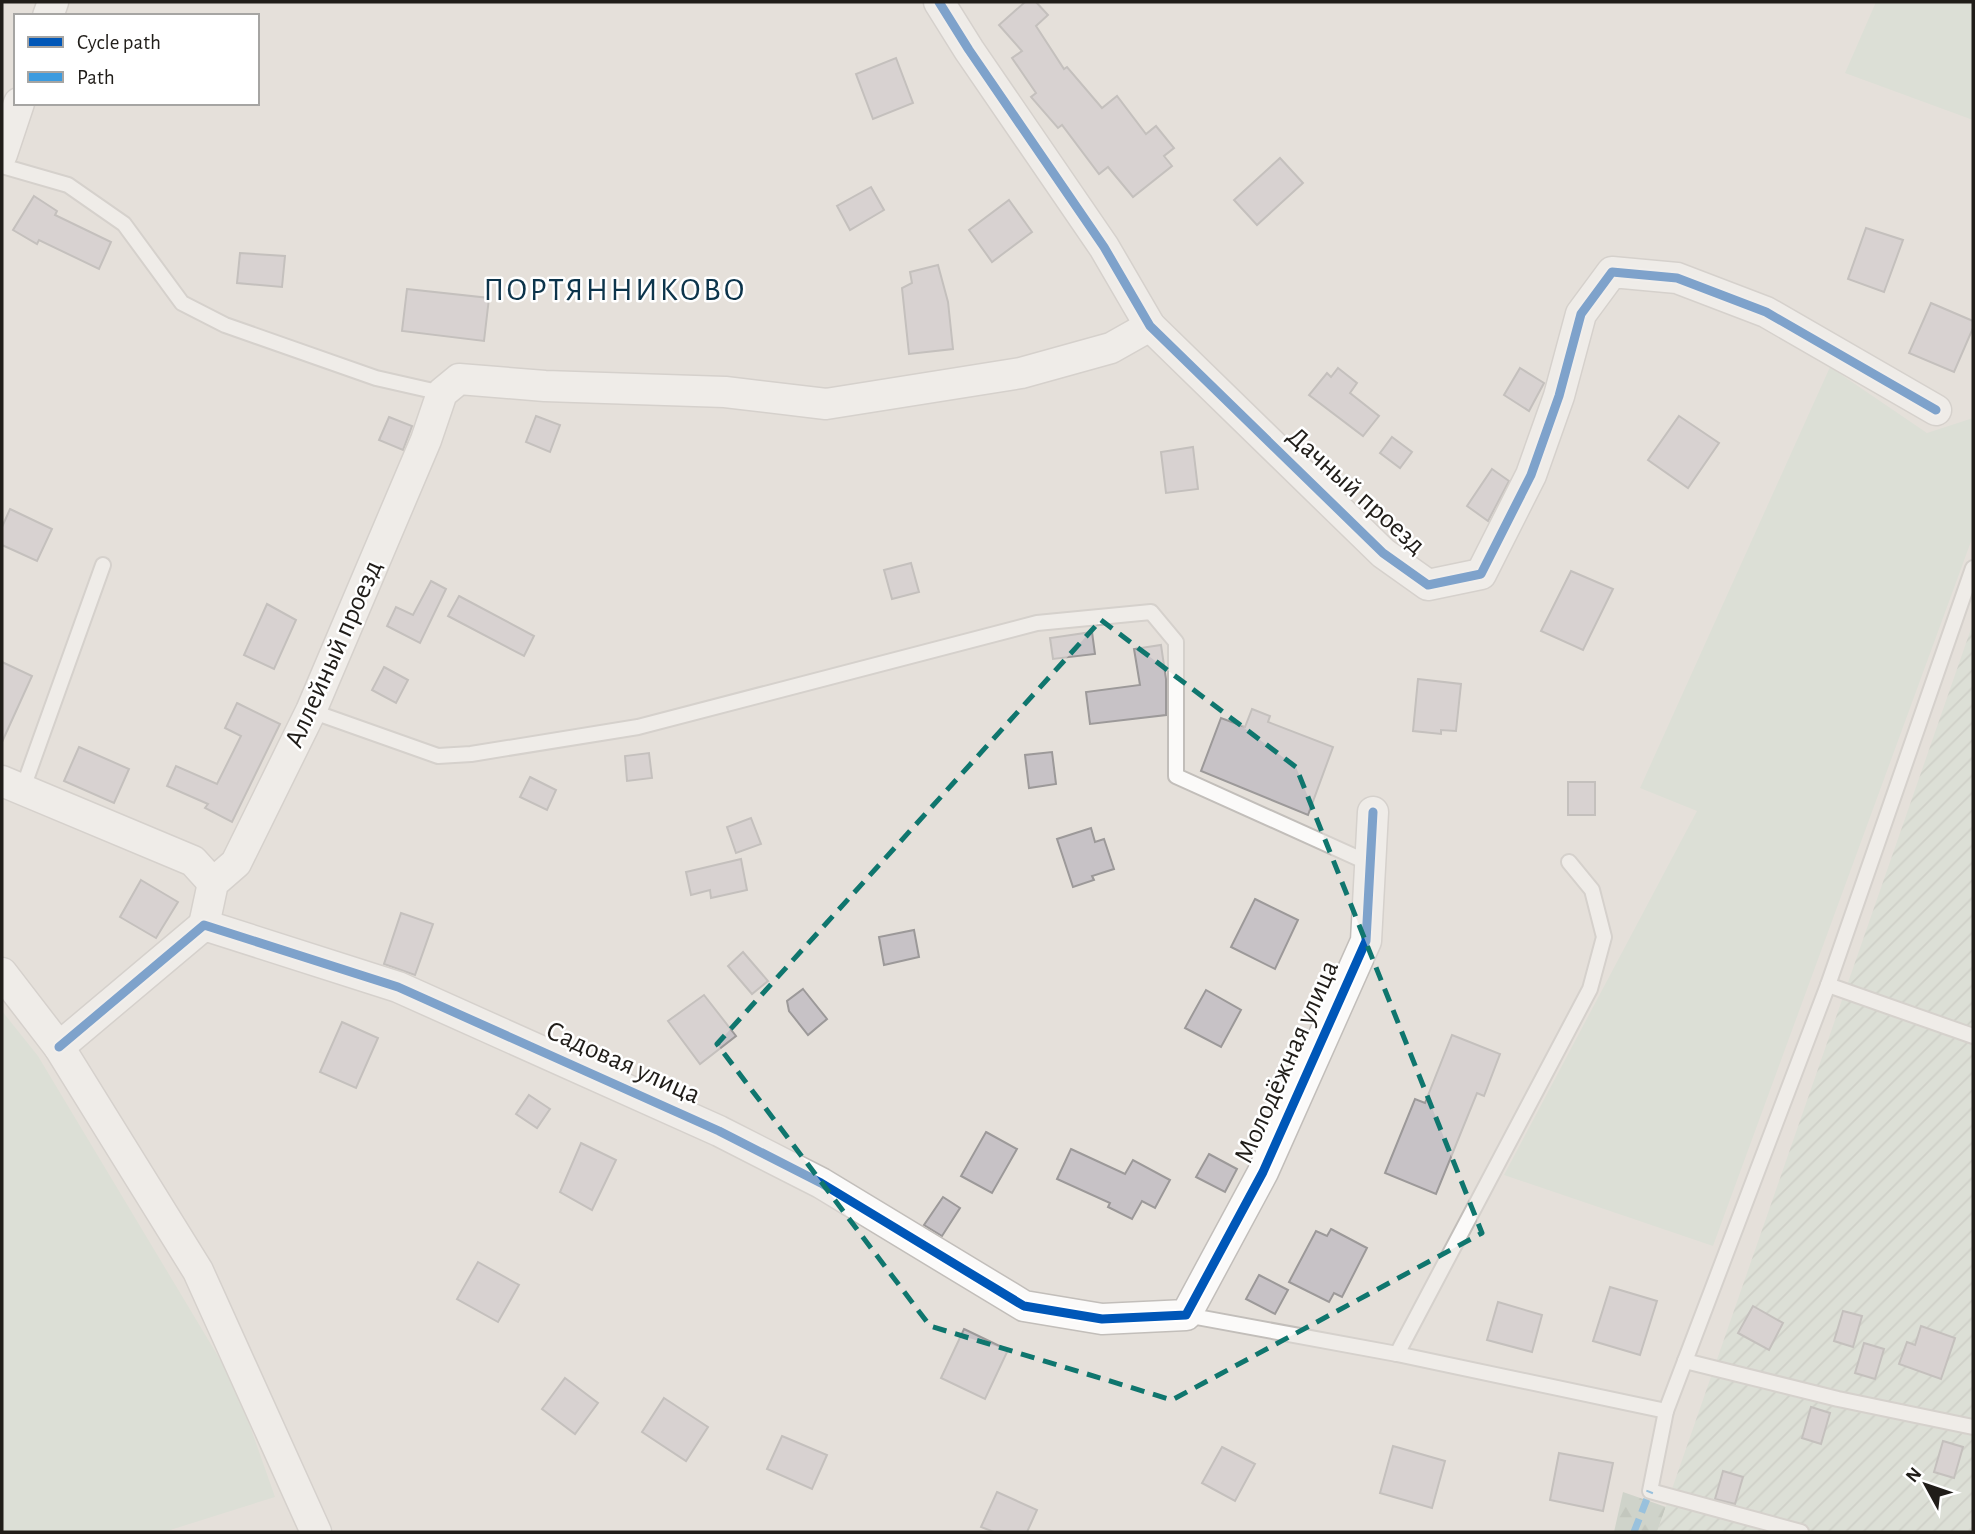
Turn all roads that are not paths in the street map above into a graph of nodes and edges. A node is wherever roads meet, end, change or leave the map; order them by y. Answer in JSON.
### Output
{"nodes":[{"id":1,"x":939,"y":2,"type":"edge"},
{"id":2,"x":18,"y":105,"type":"edge"},
{"id":3,"x":2,"y":154,"type":"edge"},
{"id":4,"x":2,"y":166,"type":"edge"},
{"id":5,"x":1150,"y":326,"type":"junction"},
{"id":6,"x":451,"y":386,"type":"junction"},
{"id":7,"x":1936,"y":410,"type":"dead end"},
{"id":8,"x":103,"y":565,"type":"dead end"},
{"id":9,"x":1973,"y":568,"type":"edge"},
{"id":10,"x":311,"y":711,"type":"junction"},
{"id":11,"x":13,"y":784,"type":"edge"},
{"id":12,"x":1373,"y":812,"type":"dead end"},
{"id":13,"x":1569,"y":862,"type":"dead end"},
{"id":14,"x":1371,"y":864,"type":"junction"},
{"id":15,"x":213,"y":883,"type":"junction"},
{"id":16,"x":204,"y":925,"type":"junction"},
{"id":17,"x":2,"y":973,"type":"edge"},
{"id":18,"x":1828,"y":985,"type":"junction"},
{"id":19,"x":1973,"y":1036,"type":"edge"},
{"id":20,"x":59,"y":1047,"type":"junction"},
{"id":21,"x":1186,"y":1315,"type":"junction"},
{"id":22,"x":1397,"y":1354,"type":"junction"},
{"id":23,"x":1685,"y":1361,"type":"junction"},
{"id":24,"x":1665,"y":1411,"type":"junction"},
{"id":25,"x":1973,"y":1427,"type":"edge"},
{"id":26,"x":316,"y":1532,"type":"edge"},
{"id":27,"x":1801,"y":1532,"type":"edge"}],
"edges":[{"from":1,"to":5,"type":"street","name":"Дачный проезд"},
{"from":2,"to":3,"type":"street"},
{"from":4,"to":6,"type":"lane"},
{"from":5,"to":6,"type":"street"},
{"from":5,"to":7,"type":"street","name":"Дачный проезд"},
{"from":6,"to":10,"type":"street","name":"Аллейный проезд"},
{"from":8,"to":11,"type":"lane"},
{"from":9,"to":18,"type":"lane"},
{"from":10,"to":14,"type":"lane"},
{"from":10,"to":15,"type":"street","name":"Аллейный проезд"},
{"from":11,"to":15,"type":"street"},
{"from":12,"to":14,"type":"street","name":"Молодёжная улица"},
{"from":13,"to":22,"type":"lane"},
{"from":14,"to":21,"type":"street","name":"Молодёжная улица"},
{"from":15,"to":16,"type":"street"},
{"from":16,"to":20,"type":"street"},
{"from":16,"to":21,"type":"street","name":"Садовая улица"},
{"from":17,"to":20,"type":"street"},
{"from":18,"to":19,"type":"lane"},
{"from":18,"to":23,"type":"lane"},
{"from":20,"to":26,"type":"street"},
{"from":21,"to":22,"type":"lane"},
{"from":22,"to":24,"type":"lane"},
{"from":23,"to":24,"type":"lane"},
{"from":23,"to":25,"type":"lane"},
{"from":24,"to":27,"type":"lane"}]}
